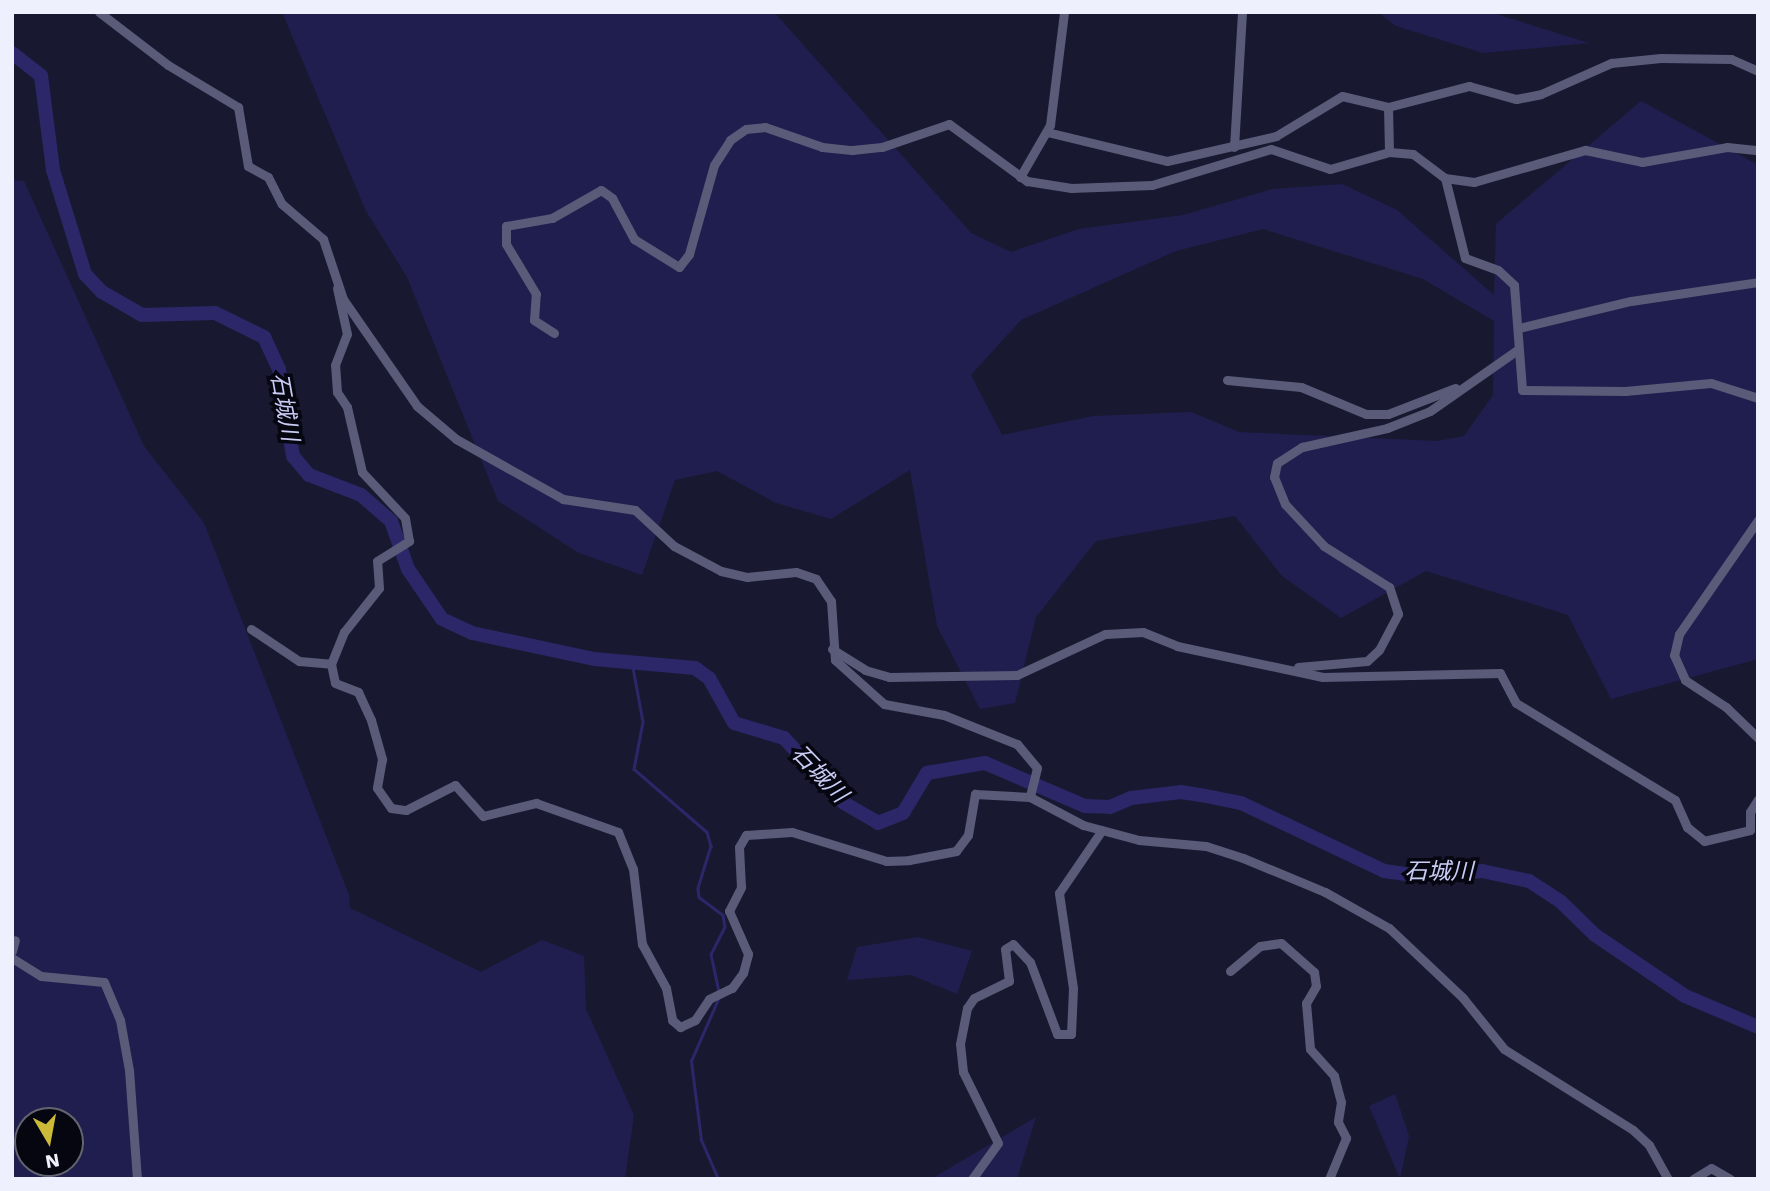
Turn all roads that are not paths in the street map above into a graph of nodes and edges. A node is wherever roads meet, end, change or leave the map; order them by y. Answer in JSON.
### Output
{"nodes":[{"id":1,"x":99,"y":12,"type":"edge"},
{"id":2,"x":1064,"y":12,"type":"edge"},
{"id":3,"x":1242,"y":12,"type":"edge"},
{"id":4,"x":1758,"y":71,"type":"edge"},
{"id":5,"x":1388,"y":107,"type":"junction"},
{"id":6,"x":1047,"y":132,"type":"junction"},
{"id":7,"x":1234,"y":147,"type":"junction"},
{"id":8,"x":1758,"y":150,"type":"edge"},
{"id":9,"x":1389,"y":152,"type":"junction"},
{"id":10,"x":1020,"y":177,"type":"junction"},
{"id":11,"x":1445,"y":178,"type":"junction"},
{"id":12,"x":1758,"y":282,"type":"edge"},
{"id":13,"x":338,"y":283,"type":"junction"},
{"id":14,"x":1519,"y":328,"type":"junction"},
{"id":15,"x":554,"y":332,"type":"dead end"},
{"id":16,"x":1517,"y":350,"type":"junction"},
{"id":17,"x":1227,"y":380,"type":"dead end"},
{"id":18,"x":1466,"y":384,"type":"junction"},
{"id":19,"x":1758,"y":398,"type":"edge"},
{"id":20,"x":1758,"y":520,"type":"edge"},
{"id":21,"x":251,"y":628,"type":"dead end"},
{"id":22,"x":832,"y":649,"type":"junction"},
{"id":23,"x":331,"y":664,"type":"junction"},
{"id":24,"x":1280,"y":668,"type":"junction"},
{"id":25,"x":1758,"y":738,"type":"edge"},
{"id":26,"x":1031,"y":795,"type":"junction"},
{"id":27,"x":1758,"y":799,"type":"edge"},
{"id":28,"x":1102,"y":830,"type":"junction"},
{"id":29,"x":15,"y":940,"type":"dead end"},
{"id":30,"x":12,"y":951,"type":"edge"},
{"id":31,"x":12,"y":958,"type":"edge"},
{"id":32,"x":1230,"y":971,"type":"dead end"},
{"id":33,"x":1658,"y":1158,"type":"junction"},
{"id":34,"x":137,"y":1179,"type":"edge"},
{"id":35,"x":972,"y":1179,"type":"edge"},
{"id":36,"x":1329,"y":1179,"type":"edge"},
{"id":37,"x":1660,"y":1179,"type":"edge"},
{"id":38,"x":1668,"y":1179,"type":"edge"},
{"id":39,"x":1693,"y":1179,"type":"edge"},
{"id":40,"x":1730,"y":1179,"type":"edge"}],
"edges":[{"from":1,"to":13,"type":"street"},
{"from":2,"to":6,"type":"street"},
{"from":3,"to":7,"type":"street"},
{"from":4,"to":5,"type":"street"},
{"from":5,"to":7,"type":"street"},
{"from":5,"to":9,"type":"street"},
{"from":6,"to":7,"type":"street"},
{"from":6,"to":10,"type":"street"},
{"from":8,"to":11,"type":"street"},
{"from":9,"to":10,"type":"street"},
{"from":9,"to":11,"type":"street"},
{"from":10,"to":15,"type":"street"},
{"from":11,"to":14,"type":"street"},
{"from":12,"to":14,"type":"street"},
{"from":13,"to":22,"type":"street"},
{"from":13,"to":23,"type":"street"},
{"from":14,"to":16,"type":"street"},
{"from":16,"to":18,"type":"street"},
{"from":16,"to":19,"type":"street"},
{"from":17,"to":18,"type":"street"},
{"from":18,"to":24,"type":"street"},
{"from":20,"to":25,"type":"street"},
{"from":21,"to":23,"type":"street"},
{"from":22,"to":24,"type":"street"},
{"from":22,"to":26,"type":"street"},
{"from":23,"to":26,"type":"street"},
{"from":24,"to":27,"type":"street"},
{"from":26,"to":28,"type":"street"},
{"from":28,"to":33,"type":"street"},
{"from":28,"to":35,"type":"street"},
{"from":29,"to":30,"type":"street"},
{"from":31,"to":34,"type":"street"},
{"from":32,"to":36,"type":"street"},
{"from":33,"to":37,"type":"street"},
{"from":33,"to":38,"type":"street"},
{"from":39,"to":40,"type":"street"}]}
